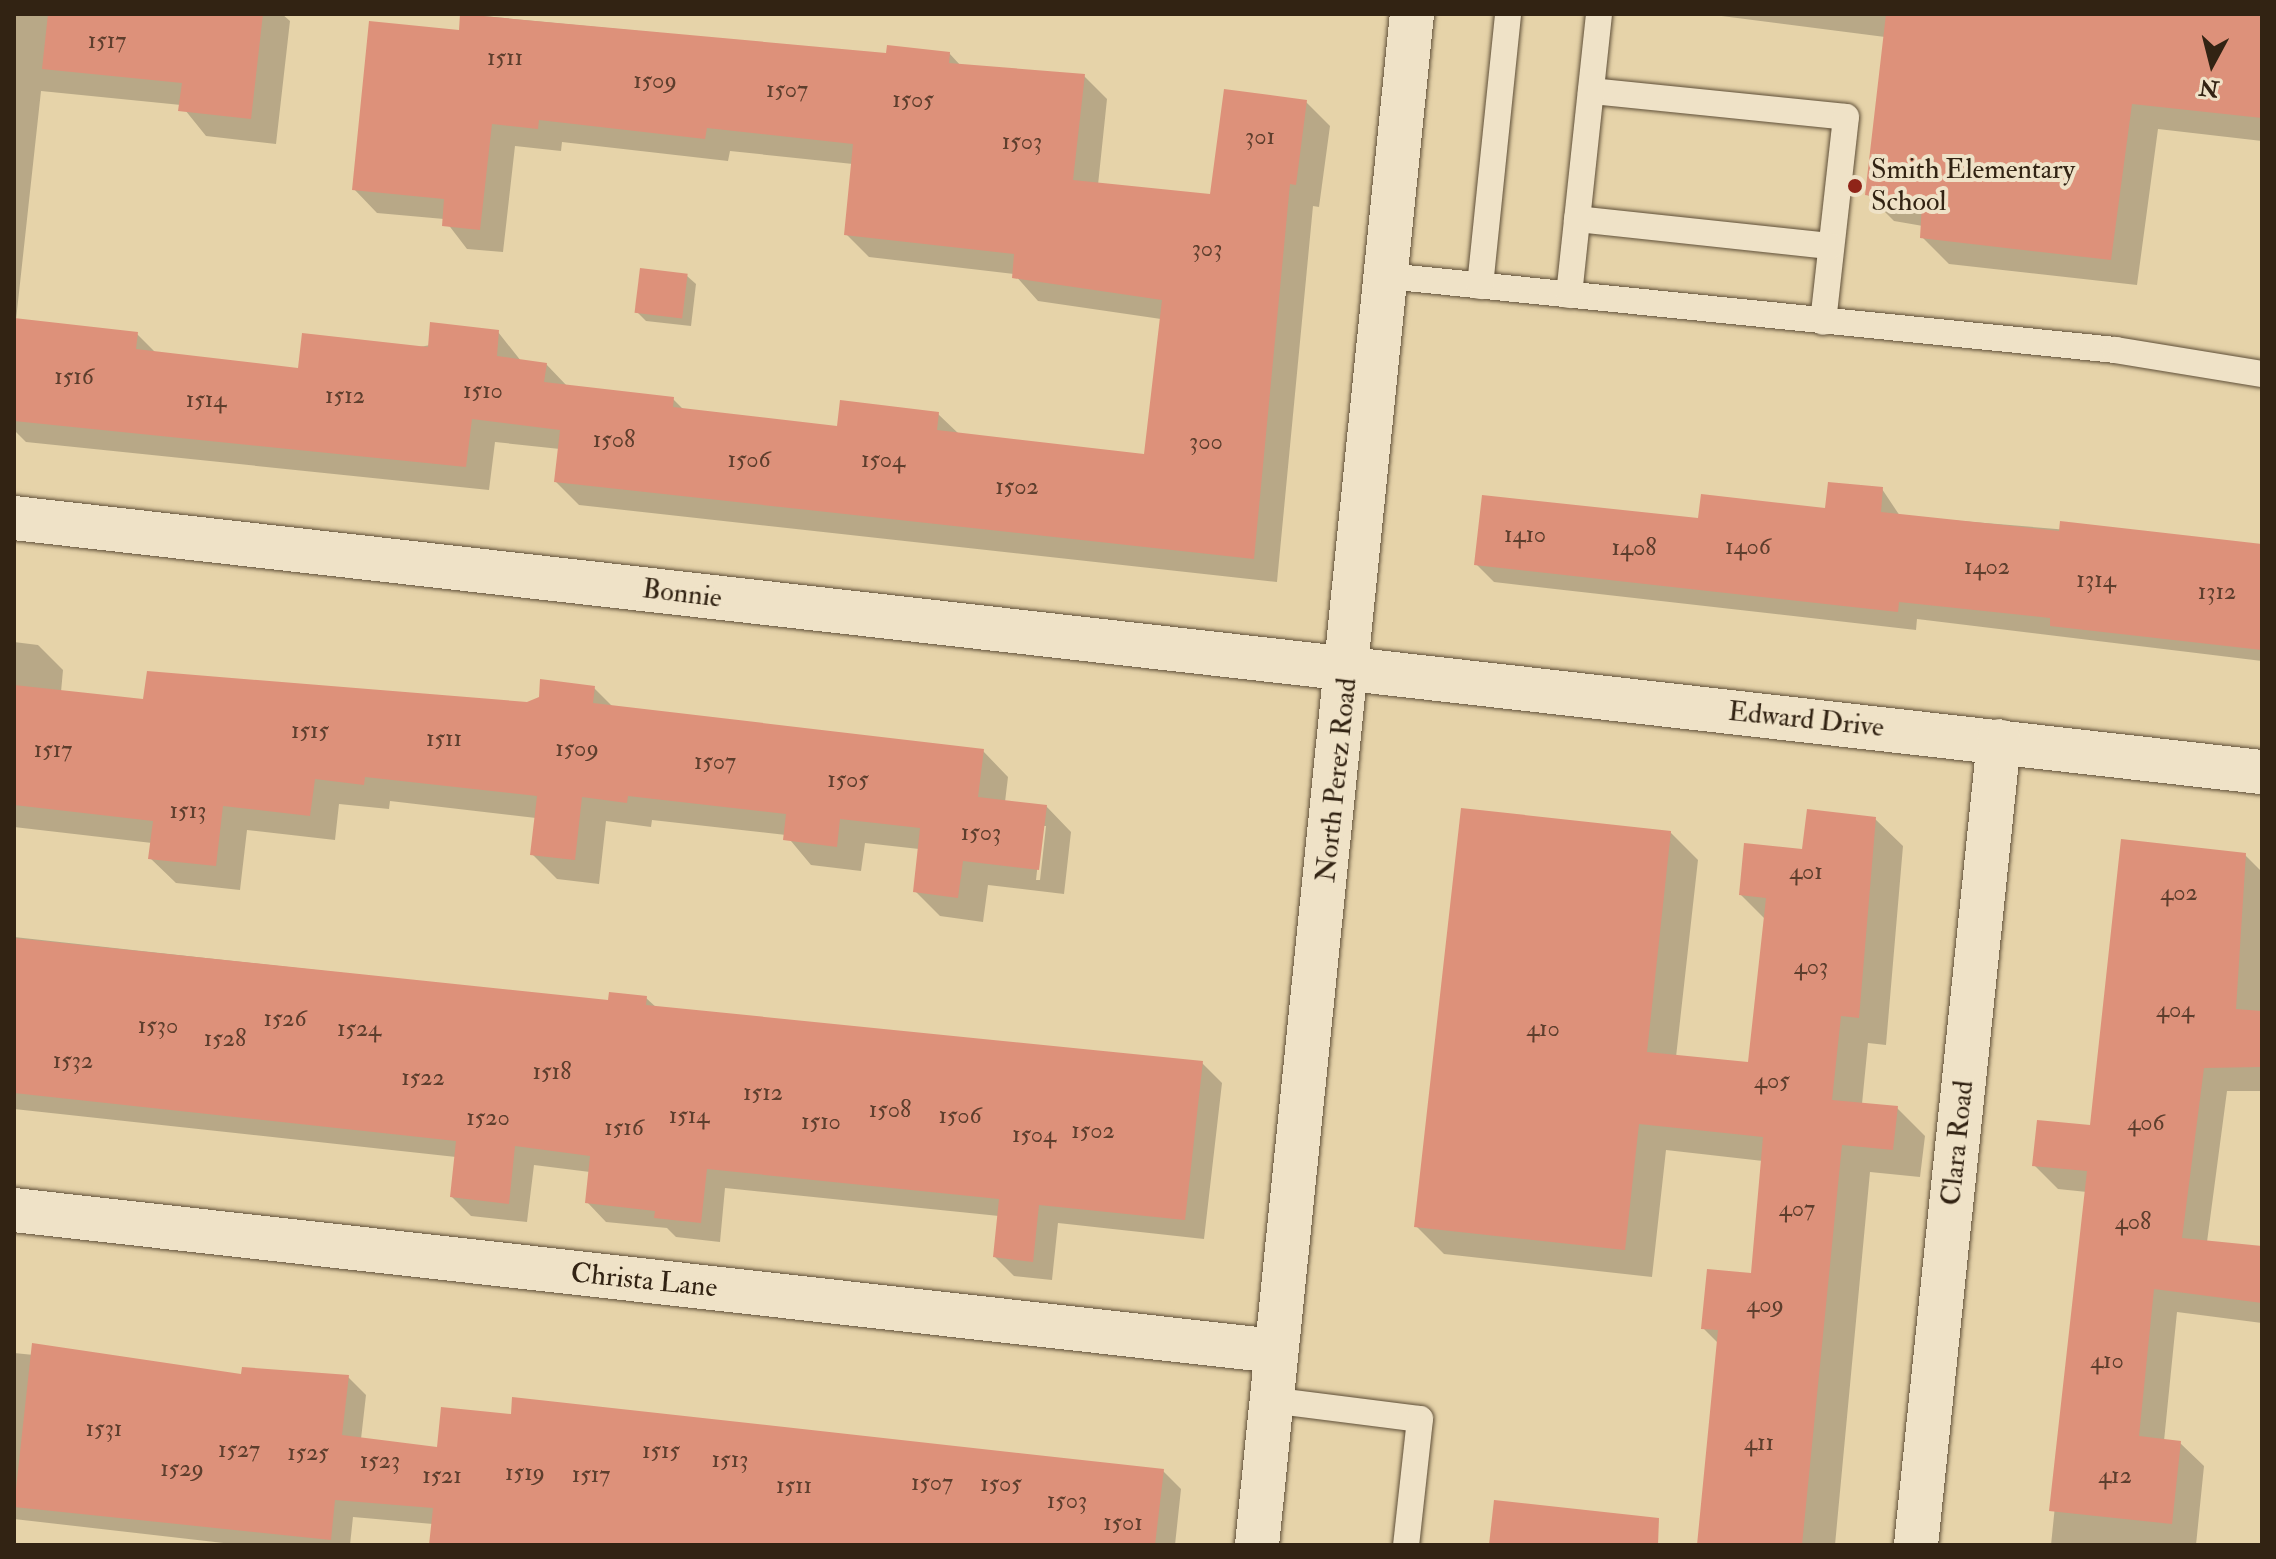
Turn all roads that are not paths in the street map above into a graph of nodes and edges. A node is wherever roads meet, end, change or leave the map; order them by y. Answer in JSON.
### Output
{"nodes":[{"id":1,"x":1412,"y":14,"type":"edge"},
{"id":2,"x":1508,"y":14,"type":"edge"},
{"id":3,"x":1599,"y":14,"type":"edge"},
{"id":4,"x":1591,"y":91,"type":"junction"},
{"id":5,"x":1577,"y":219,"type":"junction"},
{"id":6,"x":1831,"y":246,"type":"junction"},
{"id":7,"x":1387,"y":276,"type":"junction"},
{"id":8,"x":1480,"y":286,"type":"junction"},
{"id":9,"x":1569,"y":295,"type":"junction"},
{"id":10,"x":1823,"y":322,"type":"junction"},
{"id":11,"x":2262,"y":374,"type":"edge"},
{"id":12,"x":14,"y":518,"type":"edge"},
{"id":13,"x":1349,"y":671,"type":"junction"},
{"id":14,"x":1999,"y":741,"type":"junction"},
{"id":15,"x":2262,"y":772,"type":"edge"},
{"id":16,"x":14,"y":1210,"type":"edge"},
{"id":17,"x":1275,"y":1351,"type":"junction"},
{"id":18,"x":1270,"y":1400,"type":"junction"},
{"id":19,"x":1257,"y":1545,"type":"edge"},
{"id":20,"x":1406,"y":1545,"type":"edge"},
{"id":21,"x":1916,"y":1545,"type":"edge"}],
"edges":[{"from":1,"to":7,"type":"street","name":"North Perez Road"},
{"from":2,"to":8,"type":"lane"},
{"from":3,"to":4,"type":"lane"},
{"from":4,"to":5,"type":"lane"},
{"from":4,"to":6,"type":"lane"},
{"from":5,"to":6,"type":"lane"},
{"from":5,"to":9,"type":"lane"},
{"from":6,"to":10,"type":"lane"},
{"from":7,"to":8,"type":"lane"},
{"from":7,"to":13,"type":"street","name":"North Perez Road"},
{"from":8,"to":9,"type":"lane"},
{"from":9,"to":10,"type":"lane"},
{"from":10,"to":11,"type":"lane"},
{"from":12,"to":13,"type":"street","name":"Bonnie"},
{"from":13,"to":14,"type":"street","name":"Edward Drive"},
{"from":13,"to":17,"type":"street","name":"North Perez Road"},
{"from":14,"to":15,"type":"street","name":"Edward Drive"},
{"from":14,"to":21,"type":"street","name":"Clara Road"},
{"from":16,"to":17,"type":"street","name":"Christa Lane"},
{"from":17,"to":18,"type":"street","name":"North Perez Road"},
{"from":18,"to":19,"type":"street","name":"North Perez Road"},
{"from":18,"to":20,"type":"lane"}]}
